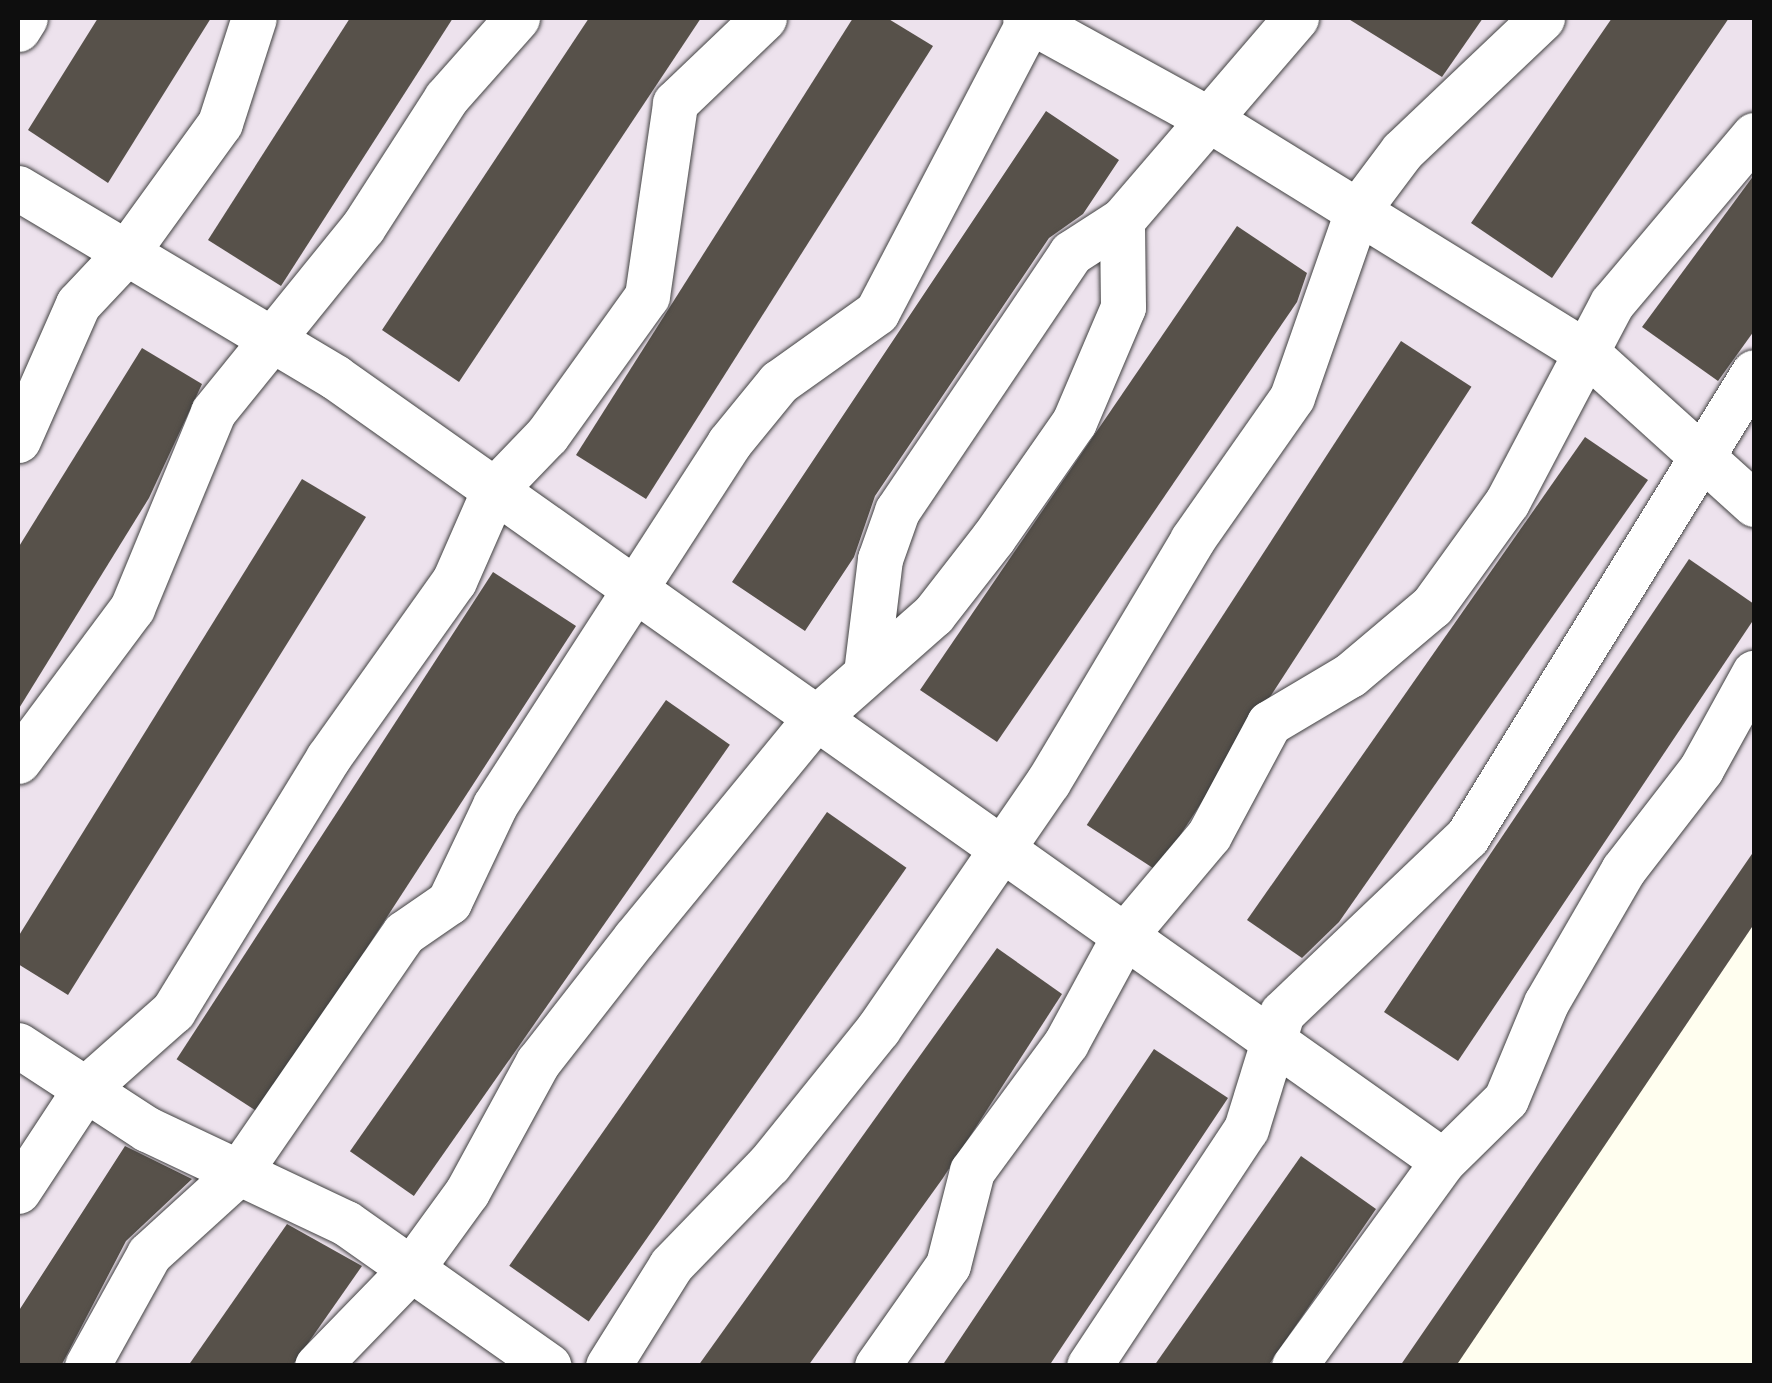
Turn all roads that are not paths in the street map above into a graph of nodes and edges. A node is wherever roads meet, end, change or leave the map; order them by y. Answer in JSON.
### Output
{"nodes":[{"id":1,"x":25,"y":18,"type":"edge"},
{"id":2,"x":254,"y":18,"type":"edge"},
{"id":3,"x":517,"y":18,"type":"edge"},
{"id":4,"x":764,"y":18,"type":"edge"},
{"id":5,"x":1296,"y":18,"type":"edge"},
{"id":6,"x":1542,"y":18,"type":"edge"},
{"id":7,"x":1028,"y":19,"type":"edge"},
{"id":8,"x":18,"y":30,"type":"edge"},
{"id":9,"x":1205,"y":117,"type":"junction"},
{"id":10,"x":1754,"y":135,"type":"edge"},
{"id":11,"x":18,"y":188,"type":"edge"},
{"id":12,"x":1356,"y":211,"type":"junction"},
{"id":13,"x":1122,"y":220,"type":"junction"},
{"id":14,"x":126,"y":254,"type":"junction"},
{"id":15,"x":270,"y":339,"type":"junction"},
{"id":16,"x":1586,"y":352,"type":"junction"},
{"id":17,"x":1754,"y":372,"type":"edge"},
{"id":18,"x":18,"y":440,"type":"edge"},
{"id":19,"x":1702,"y":458,"type":"junction"},
{"id":20,"x":494,"y":490,"type":"junction"},
{"id":21,"x":1754,"y":504,"type":"edge"},
{"id":22,"x":635,"y":590,"type":"junction"},
{"id":23,"x":866,"y":673,"type":"junction"},
{"id":24,"x":1754,"y":674,"type":"edge"},
{"id":25,"x":816,"y":718,"type":"junction"},
{"id":26,"x":18,"y":761,"type":"edge"},
{"id":27,"x":997,"y":846,"type":"junction"},
{"id":28,"x":1124,"y":936,"type":"junction"},
{"id":29,"x":1273,"y":1041,"type":"junction"},
{"id":30,"x":18,"y":1046,"type":"edge"},
{"id":31,"x":86,"y":1089,"type":"junction"},
{"id":32,"x":1443,"y":1162,"type":"junction"},
{"id":33,"x":239,"y":1172,"type":"junction"},
{"id":34,"x":18,"y":1191,"type":"edge"},
{"id":35,"x":411,"y":1269,"type":"junction"},
{"id":36,"x":88,"y":1366,"type":"edge"},
{"id":37,"x":317,"y":1366,"type":"edge"},
{"id":38,"x":549,"y":1366,"type":"edge"},
{"id":39,"x":608,"y":1366,"type":"edge"},
{"id":40,"x":877,"y":1366,"type":"edge"},
{"id":41,"x":1089,"y":1366,"type":"edge"},
{"id":42,"x":1294,"y":1366,"type":"edge"}],
"edges":[{"from":1,"to":8,"type":"lane"},
{"from":2,"to":14,"type":"lane"},
{"from":3,"to":15,"type":"lane"},
{"from":4,"to":20,"type":"lane"},
{"from":5,"to":9,"type":"lane"},
{"from":6,"to":12,"type":"lane"},
{"from":7,"to":9,"type":"lane"},
{"from":7,"to":22,"type":"lane"},
{"from":9,"to":12,"type":"lane"},
{"from":9,"to":13,"type":"lane"},
{"from":10,"to":16,"type":"lane"},
{"from":11,"to":14,"type":"lane"},
{"from":12,"to":16,"type":"lane"},
{"from":12,"to":27,"type":"lane"},
{"from":13,"to":23,"type":"lane"},
{"from":13,"to":23,"type":"lane"},
{"from":14,"to":15,"type":"lane"},
{"from":14,"to":18,"type":"lane"},
{"from":15,"to":20,"type":"lane"},
{"from":15,"to":26,"type":"lane"},
{"from":16,"to":19,"type":"lane"},
{"from":16,"to":28,"type":"lane"},
{"from":17,"to":19,"type":"lane"},
{"from":19,"to":21,"type":"lane"},
{"from":19,"to":29,"type":"lane"},
{"from":20,"to":22,"type":"lane"},
{"from":20,"to":31,"type":"lane"},
{"from":22,"to":25,"type":"lane"},
{"from":22,"to":33,"type":"lane"},
{"from":23,"to":25,"type":"lane"},
{"from":24,"to":32,"type":"lane"},
{"from":25,"to":27,"type":"lane"},
{"from":25,"to":35,"type":"lane"},
{"from":27,"to":28,"type":"lane"},
{"from":27,"to":39,"type":"lane"},
{"from":28,"to":29,"type":"lane"},
{"from":28,"to":40,"type":"lane"},
{"from":29,"to":32,"type":"lane"},
{"from":29,"to":41,"type":"lane"},
{"from":30,"to":31,"type":"lane"},
{"from":31,"to":33,"type":"lane"},
{"from":31,"to":34,"type":"lane"},
{"from":32,"to":42,"type":"lane"},
{"from":33,"to":35,"type":"lane"},
{"from":33,"to":36,"type":"lane"},
{"from":35,"to":37,"type":"lane"},
{"from":35,"to":38,"type":"lane"}]}
